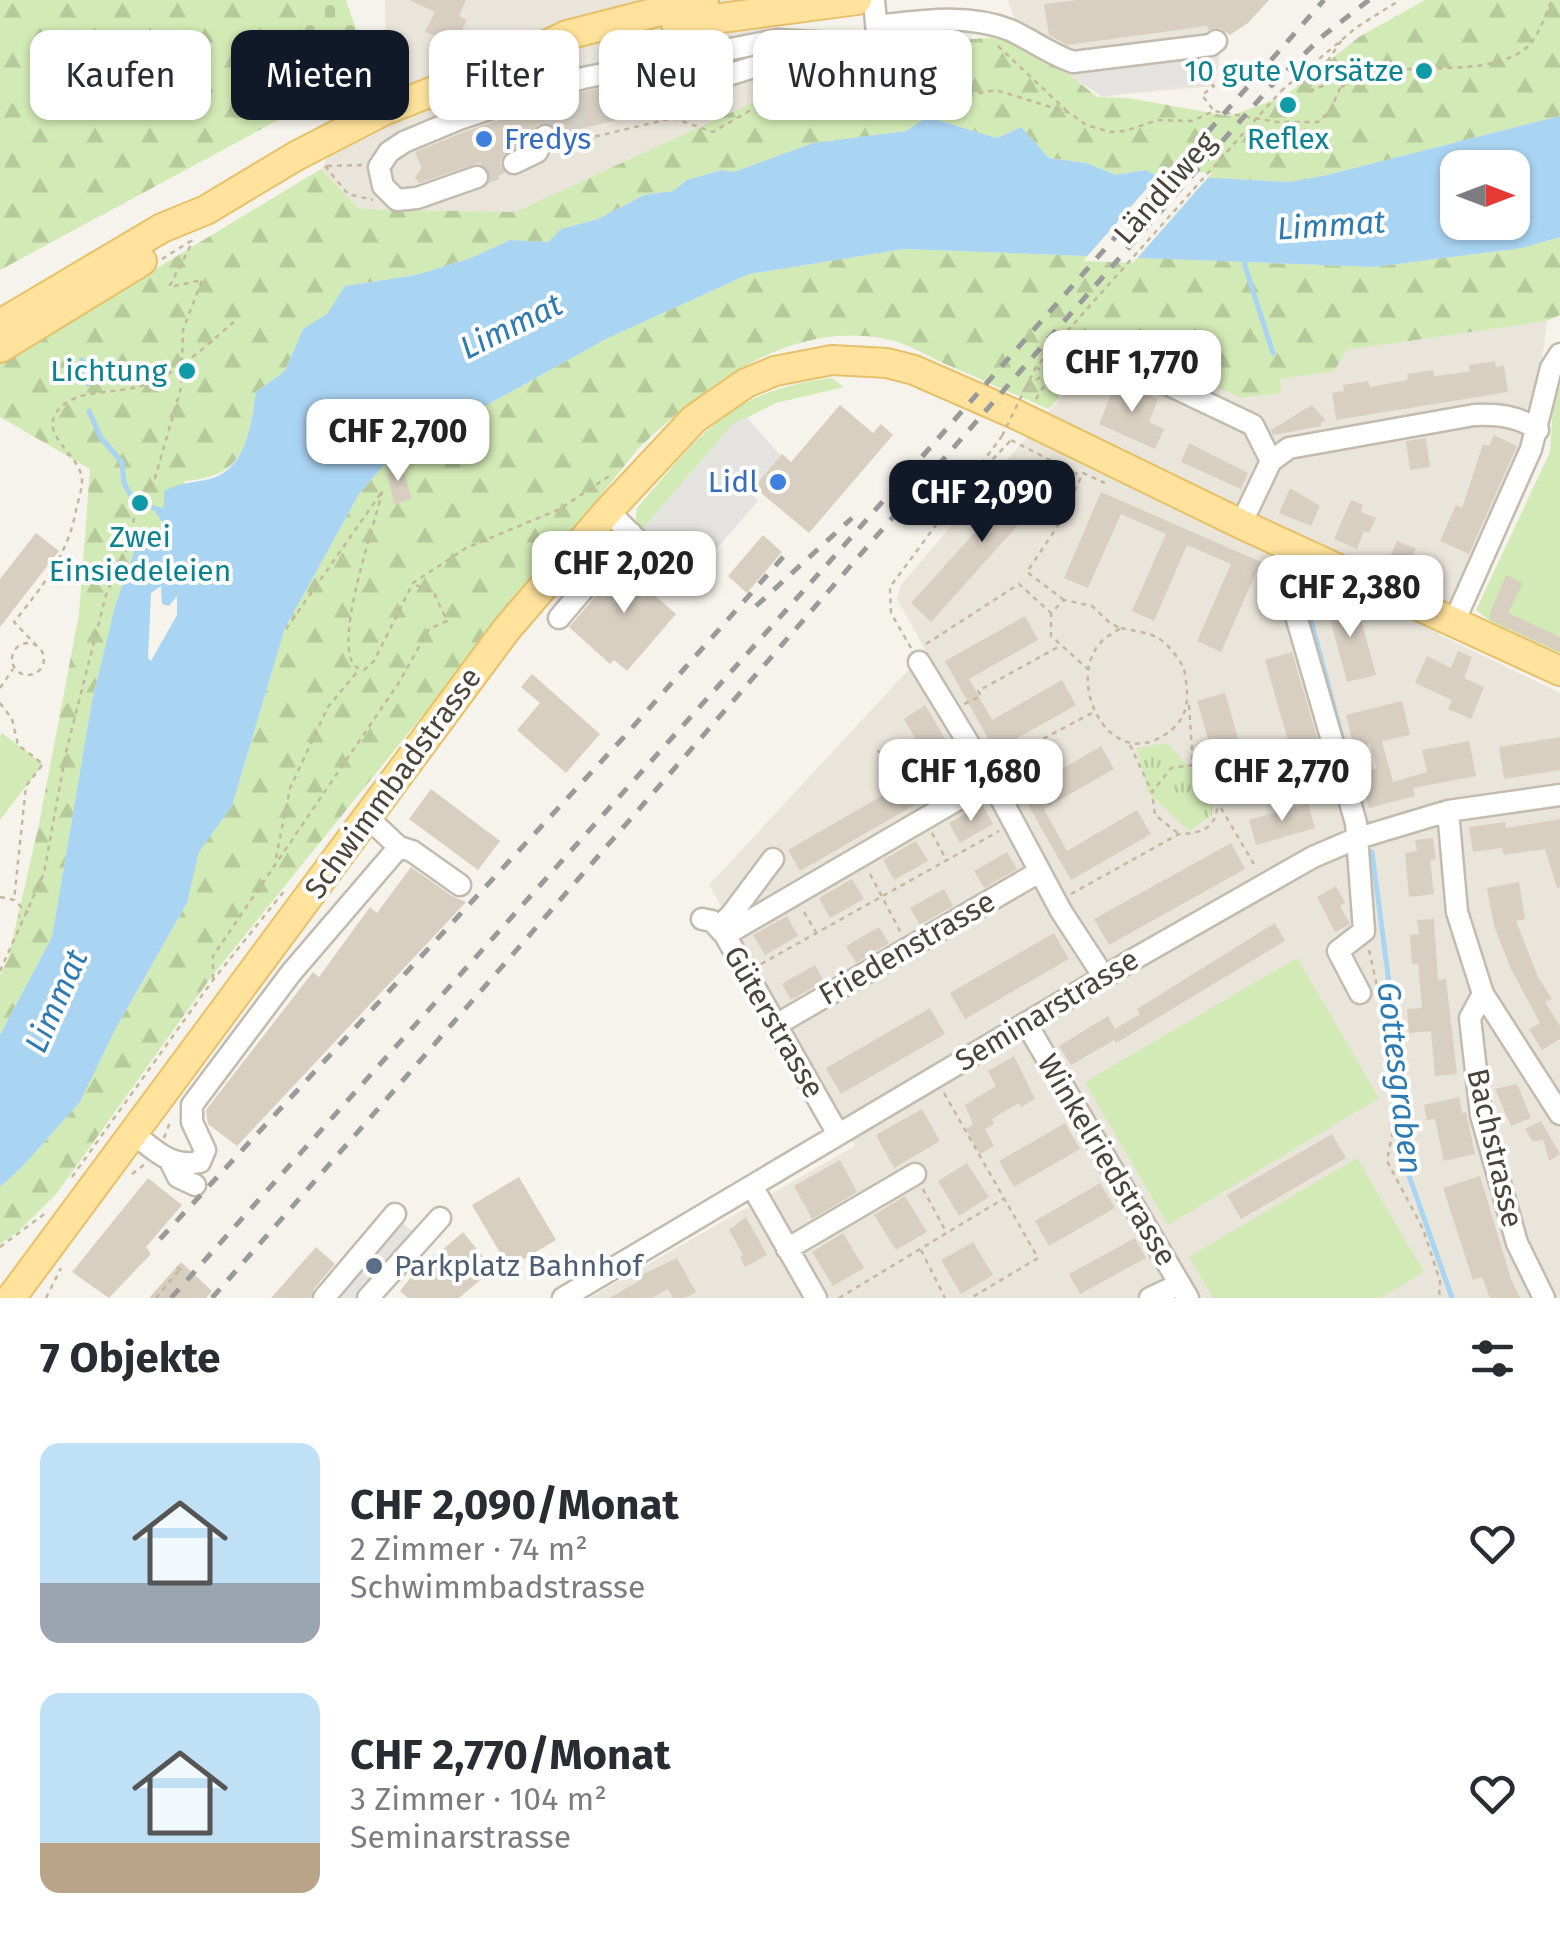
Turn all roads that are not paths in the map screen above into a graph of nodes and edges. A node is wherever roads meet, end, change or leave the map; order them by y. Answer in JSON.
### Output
{"nodes":[{"id":1,"x":704,"y":0,"type":"edge"},
{"id":2,"x":858,"y":0,"type":"edge"},
{"id":3,"x":874,"y":0,"type":"edge"},
{"id":4,"x":876,"y":26,"type":"junction"},
{"id":5,"x":875,"y":30,"type":"edge"},
{"id":6,"x":579,"y":32,"type":"edge"},
{"id":7,"x":1216,"y":41,"type":"dead end"},
{"id":8,"x":579,"y":44,"type":"edge"},
{"id":9,"x":753,"y":44,"type":"edge"},
{"id":10,"x":429,"y":93,"type":"edge"},
{"id":11,"x":541,"y":144,"type":"tunnel mouth"},
{"id":12,"x":514,"y":163,"type":"tunnel mouth"},
{"id":13,"x":477,"y":177,"type":"tunnel mouth"},
{"id":14,"x":206,"y":210,"type":"junction"},
{"id":15,"x":0,"y":324,"type":"edge"},
{"id":16,"x":0,"y":348,"type":"edge"},
{"id":17,"x":1560,"y":354,"type":"edge"},
{"id":18,"x":1127,"y":365,"type":"road end"},
{"id":19,"x":1538,"y":430,"type":"junction"},
{"id":20,"x":1271,"y":461,"type":"junction"},
{"id":21,"x":608,"y":511,"type":"junction"},
{"id":22,"x":1240,"y":524,"type":"junction"},
{"id":23,"x":631,"y":534,"type":"junction"},
{"id":24,"x":1284,"y":571,"type":"dead end"},
{"id":25,"x":673,"y":575,"type":"dead end"},
{"id":26,"x":560,"y":618,"type":"dead end"},
{"id":27,"x":1454,"y":622,"type":"junction"},
{"id":28,"x":916,"y":657,"type":"road end"},
{"id":29,"x":1560,"y":671,"type":"edge"},
{"id":30,"x":988,"y":775,"type":"junction"},
{"id":31,"x":1560,"y":795,"type":"edge"},
{"id":32,"x":1448,"y":811,"type":"junction"},
{"id":33,"x":368,"y":817,"type":"junction"},
{"id":34,"x":1355,"y":838,"type":"junction"},
{"id":35,"x":399,"y":847,"type":"junction"},
{"id":36,"x":772,"y":859,"type":"dead end"},
{"id":37,"x":1039,"y":872,"type":"junction"},
{"id":38,"x":460,"y":885,"type":"dead end"},
{"id":39,"x":715,"y":927,"type":"junction"},
{"id":40,"x":1104,"y":977,"type":"junction"},
{"id":41,"x":1360,"y":993,"type":"dead end"},
{"id":42,"x":1483,"y":994,"type":"junction"},
{"id":43,"x":1026,"y":1023,"type":"junction"},
{"id":44,"x":776,"y":1024,"type":"junction"},
{"id":45,"x":1560,"y":1114,"type":"edge"},
{"id":46,"x":134,"y":1134,"type":"junction"},
{"id":47,"x":838,"y":1134,"type":"junction"},
{"id":48,"x":171,"y":1163,"type":"junction"},
{"id":49,"x":915,"y":1174,"type":"road end"},
{"id":50,"x":195,"y":1185,"type":"dead end"},
{"id":51,"x":752,"y":1186,"type":"junction"},
{"id":52,"x":396,"y":1214,"type":"dead end"},
{"id":53,"x":440,"y":1218,"type":"dead end"},
{"id":54,"x":787,"y":1250,"type":"junction"},
{"id":55,"x":1184,"y":1291,"type":"edge"},
{"id":56,"x":10,"y":1298,"type":"edge"},
{"id":57,"x":324,"y":1298,"type":"edge"},
{"id":58,"x":368,"y":1298,"type":"edge"},
{"id":59,"x":563,"y":1298,"type":"edge"},
{"id":60,"x":816,"y":1298,"type":"edge"},
{"id":61,"x":1150,"y":1298,"type":"edge"},
{"id":62,"x":1544,"y":1298,"type":"edge"}],
"edges":[{"from":1,"to":6,"type":"main road"},
{"from":2,"to":8,"type":"main road"},
{"from":3,"to":4,"type":"street"},
{"from":4,"to":5,"type":"street"},
{"from":4,"to":7,"type":"street"},
{"from":9,"to":13,"type":"street"},
{"from":10,"to":14,"type":"main road"},
{"from":11,"to":12,"type":"street"},
{"from":14,"to":15,"type":"main road"},
{"from":14,"to":16,"type":"main road"},
{"from":17,"to":19,"type":"street"},
{"from":18,"to":20,"type":"street"},
{"from":19,"to":20,"type":"street"},
{"from":19,"to":27,"type":"street"},
{"from":20,"to":22,"type":"street"},
{"from":21,"to":22,"type":"main road","name":"Schwimmbadstrasse"},
{"from":21,"to":23,"type":"street"},
{"from":21,"to":33,"type":"main road","name":"Schwimmbadstrasse"},
{"from":22,"to":27,"type":"main road","name":"Schwimmbadstrasse"},
{"from":23,"to":25,"type":"street"},
{"from":23,"to":26,"type":"street"},
{"from":24,"to":34,"type":"street"},
{"from":27,"to":29,"type":"main road","name":"Schwimmbadstrasse"},
{"from":28,"to":30,"type":"street"},
{"from":30,"to":37,"type":"street"},
{"from":30,"to":39,"type":"street"},
{"from":31,"to":32,"type":"street","name":"Seminarstrasse"},
{"from":32,"to":34,"type":"street","name":"Seminarstrasse"},
{"from":32,"to":42,"type":"street"},
{"from":33,"to":35,"type":"street"},
{"from":33,"to":46,"type":"main road","name":"Schwimmbadstrasse"},
{"from":34,"to":40,"type":"street","name":"Seminarstrasse"},
{"from":34,"to":41,"type":"street"},
{"from":35,"to":38,"type":"street"},
{"from":35,"to":48,"type":"street"},
{"from":36,"to":39,"type":"street"},
{"from":37,"to":40,"type":"street"},
{"from":37,"to":44,"type":"street","name":"Friedenstrasse"},
{"from":39,"to":44,"type":"street","name":"Güterstrasse"},
{"from":40,"to":43,"type":"street","name":"Seminarstrasse"},
{"from":42,"to":45,"type":"street"},
{"from":42,"to":62,"type":"street","name":"Bachstrasse"},
{"from":43,"to":47,"type":"street","name":"Seminarstrasse"},
{"from":43,"to":55,"type":"street","name":"Winkelriedstrasse"},
{"from":44,"to":47,"type":"street","name":"Güterstrasse"},
{"from":46,"to":48,"type":"street"},
{"from":46,"to":56,"type":"main road","name":"Schwimmbadstrasse"},
{"from":47,"to":51,"type":"street","name":"Seminarstrasse"},
{"from":48,"to":50,"type":"street"},
{"from":49,"to":54,"type":"street"},
{"from":51,"to":54,"type":"street"},
{"from":51,"to":59,"type":"street","name":"Seminarstrasse"},
{"from":52,"to":57,"type":"street"},
{"from":53,"to":58,"type":"street"},
{"from":54,"to":60,"type":"street"},
{"from":55,"to":61,"type":"street"}]}
